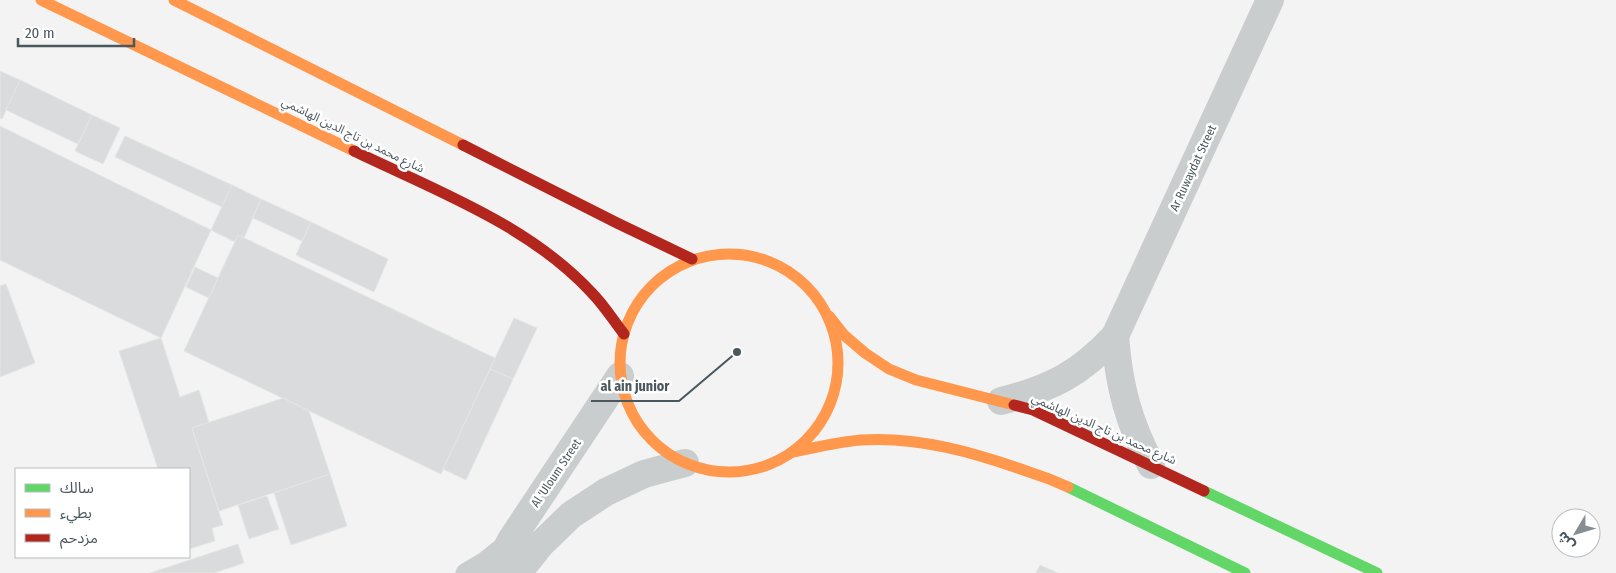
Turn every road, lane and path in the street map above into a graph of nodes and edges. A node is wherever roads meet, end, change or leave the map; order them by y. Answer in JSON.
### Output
{"nodes":[{"id":1,"x":41,"y":0,"type":"edge"},
{"id":2,"x":174,"y":0,"type":"edge"},
{"id":3,"x":1270,"y":0,"type":"edge"},
{"id":4,"x":692,"y":260,"type":"junction"},
{"id":5,"x":825,"y":312,"type":"junction"},
{"id":6,"x":624,"y":334,"type":"junction"},
{"id":7,"x":1115,"y":336,"type":"junction"},
{"id":8,"x":620,"y":376,"type":"junction"},
{"id":9,"x":1001,"y":401,"type":"junction"},
{"id":10,"x":793,"y":453,"type":"junction"},
{"id":11,"x":685,"y":463,"type":"junction"},
{"id":12,"x":1151,"y":465,"type":"junction"},
{"id":13,"x":511,"y":540,"type":"junction"},
{"id":14,"x":465,"y":573,"type":"edge"},
{"id":15,"x":497,"y":573,"type":"edge"},
{"id":16,"x":518,"y":573,"type":"edge"},
{"id":17,"x":1245,"y":573,"type":"edge"},
{"id":18,"x":1377,"y":573,"type":"edge"}],
"edges":[{"from":1,"to":6,"type":"street","name":"شارع محمد بن تاج الدين الهاشمي"},
{"from":2,"to":4,"type":"street"},
{"from":3,"to":7,"type":"street","name":"Ar Ruwaydat Street"},
{"from":4,"to":5,"type":"street"},
{"from":4,"to":6,"type":"street"},
{"from":5,"to":9,"type":"street","name":"شارع محمد بن تاج الدين الهاشمي"},
{"from":5,"to":10,"type":"street"},
{"from":6,"to":8,"type":"street"},
{"from":7,"to":9,"type":"street","name":"Ar Ruwaydat Street"},
{"from":7,"to":12,"type":"street"},
{"from":8,"to":11,"type":"street"},
{"from":8,"to":13,"type":"street","name":"Al 'Uloum Street"},
{"from":9,"to":12,"type":"street","name":"شارع محمد بن تاج الدين الهاشمي"},
{"from":10,"to":11,"type":"street"},
{"from":10,"to":17,"type":"street"},
{"from":11,"to":16,"type":"street"},
{"from":12,"to":18,"type":"street","name":"شارع محمد بن تاج الدين الهاشمي"},
{"from":13,"to":14,"type":"lane"},
{"from":13,"to":15,"type":"street","name":"Al 'Uloum Street"}]}
